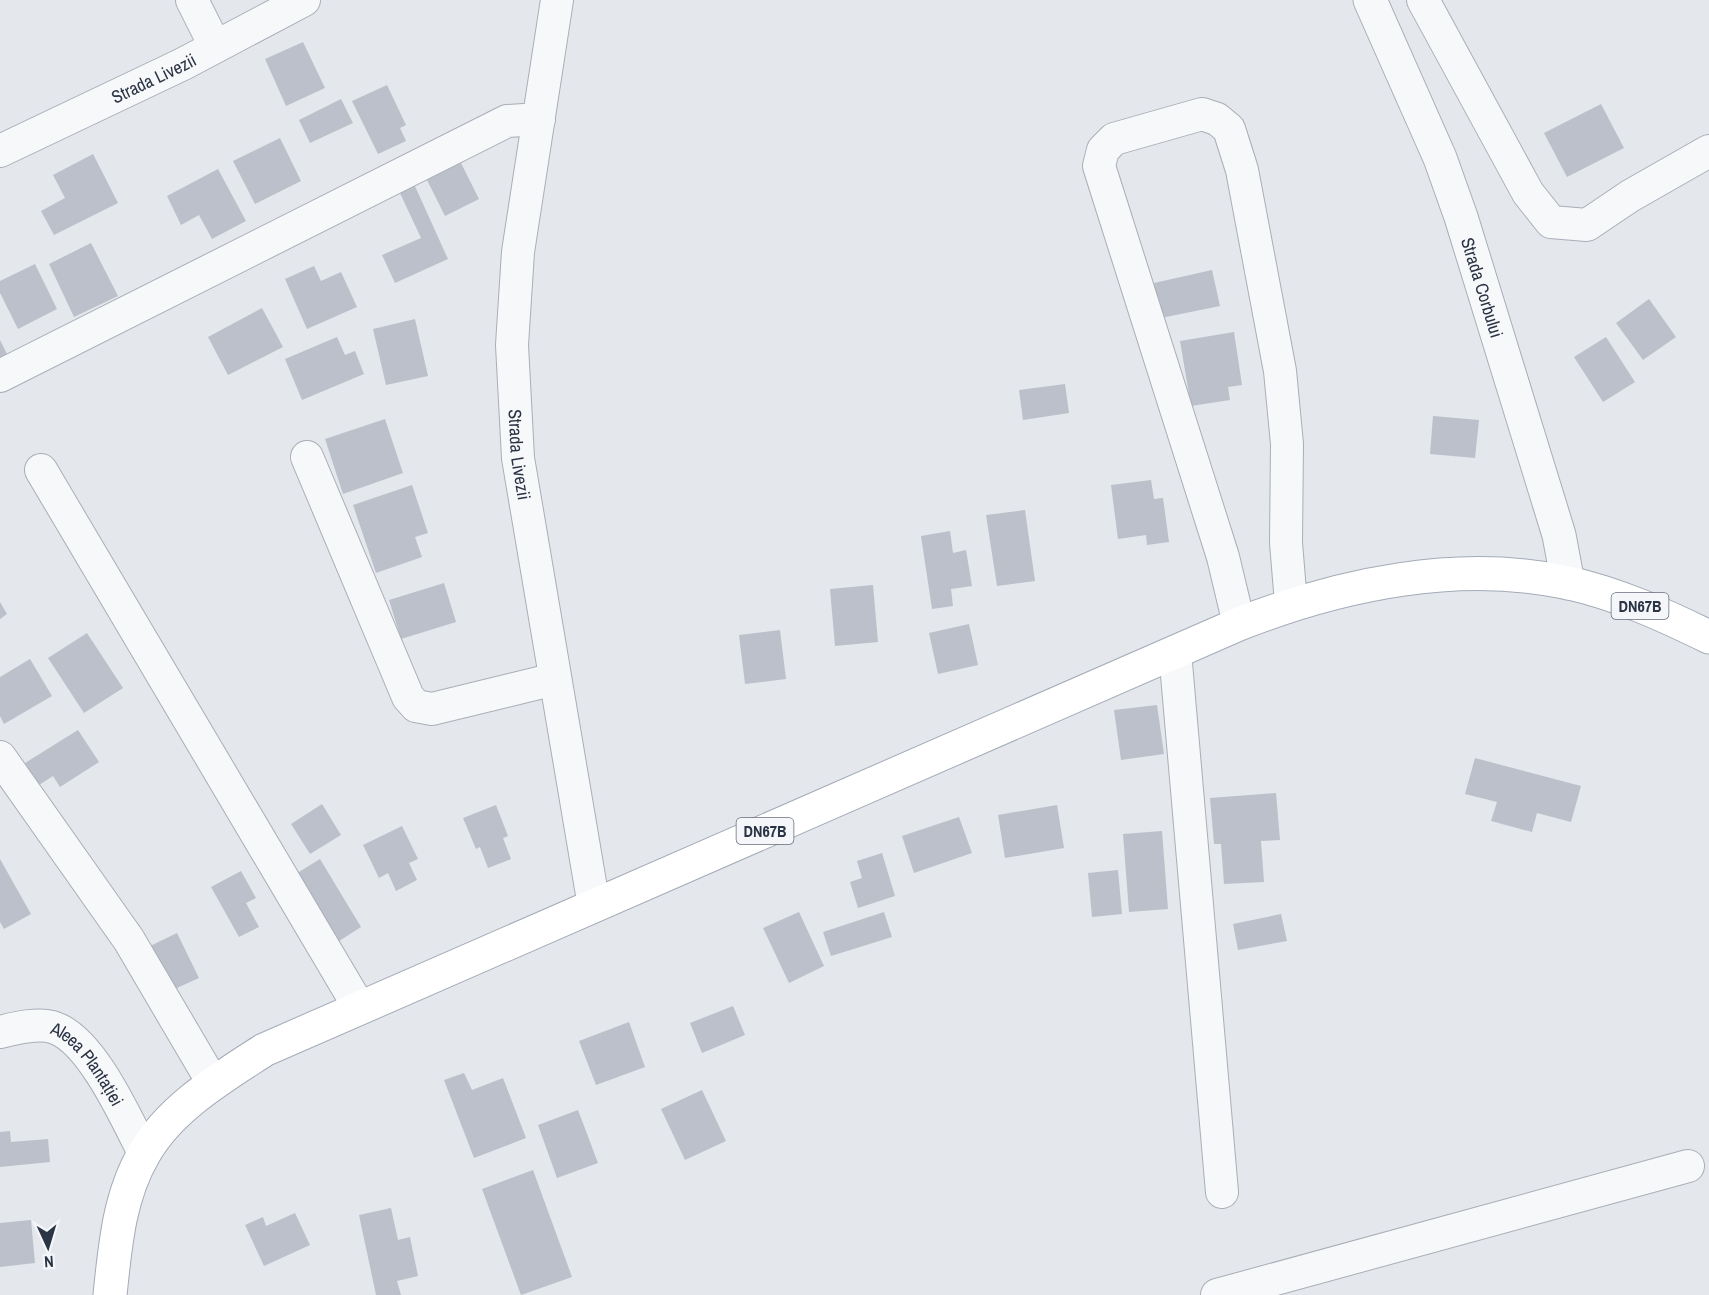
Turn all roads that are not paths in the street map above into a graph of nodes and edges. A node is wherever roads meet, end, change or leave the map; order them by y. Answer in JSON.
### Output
{"nodes":[{"id":1,"x":192,"y":0,"type":"edge"},
{"id":2,"x":304,"y":0,"type":"edge"},
{"id":3,"x":557,"y":0,"type":"edge"},
{"id":4,"x":1370,"y":0,"type":"edge"},
{"id":5,"x":1423,"y":0,"type":"edge"},
{"id":6,"x":215,"y":46,"type":"junction"},
{"id":7,"x":539,"y":119,"type":"junction"},
{"id":8,"x":0,"y":151,"type":"edge"},
{"id":9,"x":1709,"y":151,"type":"edge"},
{"id":10,"x":0,"y":376,"type":"edge"},
{"id":11,"x":307,"y":457,"type":"dead end"},
{"id":12,"x":41,"y":470,"type":"dead end"},
{"id":13,"x":1568,"y":583,"type":"junction"},
{"id":14,"x":1291,"y":603,"type":"junction"},
{"id":15,"x":1239,"y":624,"type":"junction"},
{"id":16,"x":1709,"y":637,"type":"edge"},
{"id":17,"x":1175,"y":652,"type":"junction"},
{"id":18,"x":555,"y":679,"type":"junction"},
{"id":19,"x":0,"y":758,"type":"edge"},
{"id":20,"x":594,"y":906,"type":"junction"},
{"id":21,"x":359,"y":1007,"type":"junction"},
{"id":22,"x":0,"y":1032,"type":"edge"},
{"id":23,"x":213,"y":1083,"type":"junction"},
{"id":24,"x":144,"y":1153,"type":"junction"},
{"id":25,"x":1688,"y":1166,"type":"dead end"},
{"id":26,"x":1222,"y":1192,"type":"dead end"},
{"id":27,"x":110,"y":1295,"type":"edge"},
{"id":28,"x":1217,"y":1295,"type":"edge"}],
"edges":[{"from":1,"to":6,"type":"street"},
{"from":2,"to":6,"type":"street","name":"Strada Livezii"},
{"from":3,"to":7,"type":"street","name":"Strada Livezii"},
{"from":4,"to":13,"type":"street","name":"Strada Corbului"},
{"from":5,"to":9,"type":"street"},
{"from":6,"to":8,"type":"street","name":"Strada Livezii"},
{"from":7,"to":10,"type":"street"},
{"from":7,"to":18,"type":"street","name":"Strada Livezii"},
{"from":11,"to":18,"type":"street"},
{"from":12,"to":21,"type":"street"},
{"from":13,"to":14,"type":"main road","number":"DN67B"},
{"from":13,"to":16,"type":"main road","number":"DN67B"},
{"from":14,"to":15,"type":"main road","number":"DN67B"},
{"from":14,"to":15,"type":"street"},
{"from":15,"to":17,"type":"main road","number":"DN67B"},
{"from":17,"to":20,"type":"main road","number":"DN67B"},
{"from":17,"to":26,"type":"street"},
{"from":18,"to":20,"type":"street","name":"Strada Livezii"},
{"from":19,"to":23,"type":"street"},
{"from":20,"to":21,"type":"main road","number":"DN67B"},
{"from":21,"to":23,"type":"main road","number":"DN67B"},
{"from":22,"to":24,"type":"street","name":"Aleea Plantației"},
{"from":23,"to":24,"type":"main road","number":"DN67B"},
{"from":24,"to":27,"type":"main road","number":"DN67B"},
{"from":25,"to":28,"type":"street"}]}
